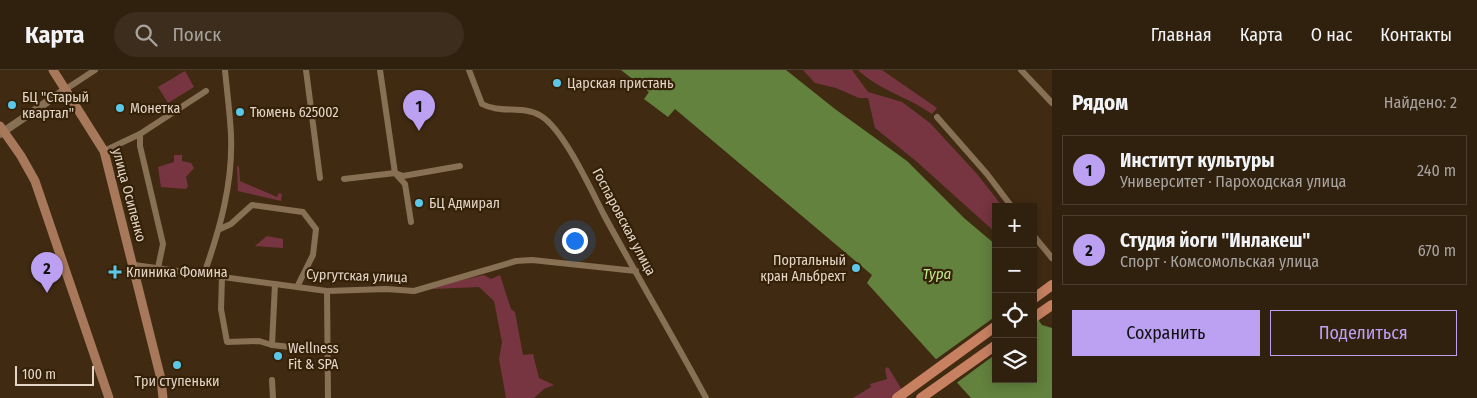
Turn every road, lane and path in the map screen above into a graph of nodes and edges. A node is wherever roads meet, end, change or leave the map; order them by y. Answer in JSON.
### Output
{"nodes":[{"id":1,"x":53,"y":70,"type":"edge"},
{"id":2,"x":95,"y":70,"type":"edge"},
{"id":3,"x":225,"y":70,"type":"edge"},
{"id":4,"x":306,"y":70,"type":"edge"},
{"id":5,"x":380,"y":70,"type":"edge"},
{"id":6,"x":469,"y":70,"type":"edge"},
{"id":7,"x":1021,"y":70,"type":"edge"},
{"id":8,"x":66,"y":89,"type":"junction"},
{"id":9,"x":206,"y":91,"type":"dead end"},
{"id":10,"x":1052,"y":103,"type":"edge"},
{"id":11,"x":937,"y":117,"type":"dead end"},
{"id":12,"x":1,"y":130,"type":"edge"},
{"id":13,"x":140,"y":134,"type":"junction"},
{"id":14,"x":104,"y":151,"type":"junction"},
{"id":15,"x":460,"y":166,"type":"dead end"},
{"id":16,"x":395,"y":173,"type":"junction"},
{"id":17,"x":320,"y":178,"type":"dead end"},
{"id":18,"x":344,"y":179,"type":"dead end"},
{"id":19,"x":1009,"y":203,"type":"edge"},
{"id":20,"x":411,"y":222,"type":"dead end"},
{"id":21,"x":220,"y":229,"type":"junction"},
{"id":22,"x":1037,"y":240,"type":"edge"},
{"id":23,"x":1052,"y":258,"type":"edge"},
{"id":24,"x":134,"y":266,"type":"junction"},
{"id":25,"x":158,"y":268,"type":"junction"},
{"id":26,"x":636,"y":272,"type":"junction"},
{"id":27,"x":204,"y":274,"type":"junction"},
{"id":28,"x":222,"y":277,"type":"junction"},
{"id":29,"x":275,"y":284,"type":"junction"},
{"id":30,"x":1052,"y":285,"type":"edge"},
{"id":31,"x":297,"y":287,"type":"junction"},
{"id":32,"x":327,"y":291,"type":"junction"},
{"id":33,"x":1037,"y":296,"type":"edge"},
{"id":34,"x":1052,"y":305,"type":"edge"},
{"id":35,"x":1037,"y":315,"type":"edge"},
{"id":36,"x":992,"y":329,"type":"edge"},
{"id":37,"x":272,"y":345,"type":"junction"},
{"id":38,"x":992,"y":348,"type":"edge"},
{"id":39,"x":327,"y":351,"type":"junction"},
{"id":40,"x":272,"y":380,"type":"dead end"},
{"id":41,"x":109,"y":398,"type":"edge"},
{"id":42,"x":163,"y":398,"type":"edge"},
{"id":43,"x":272,"y":398,"type":"edge"},
{"id":44,"x":328,"y":398,"type":"edge"},
{"id":45,"x":706,"y":398,"type":"edge"},
{"id":46,"x":897,"y":398,"type":"edge"},
{"id":47,"x":921,"y":398,"type":"edge"}],
"edges":[{"from":1,"to":8,"type":"main road","name":"улица Осипенко"},
{"from":2,"to":8,"type":"street"},
{"from":3,"to":21,"type":"street"},
{"from":4,"to":17,"type":"street"},
{"from":5,"to":16,"type":"street"},
{"from":6,"to":26,"type":"street","name":"Госпаровская улица"},
{"from":7,"to":10,"type":"street"},
{"from":8,"to":12,"type":"street"},
{"from":8,"to":14,"type":"main road","name":"улица Осипенко"},
{"from":9,"to":13,"type":"street"},
{"from":11,"to":19,"type":"street"},
{"from":12,"to":41,"type":"main road"},
{"from":13,"to":14,"type":"street"},
{"from":13,"to":25,"type":"street"},
{"from":14,"to":24,"type":"main road","name":"улица Осипенко"},
{"from":15,"to":16,"type":"street"},
{"from":16,"to":18,"type":"street"},
{"from":16,"to":20,"type":"street"},
{"from":21,"to":27,"type":"street"},
{"from":21,"to":31,"type":"street"},
{"from":22,"to":23,"type":"street"},
{"from":24,"to":25,"type":"street","name":"Сургутская улица"},
{"from":24,"to":42,"type":"main road","name":"улица Осипенко"},
{"from":25,"to":27,"type":"street","name":"Сургутская улица"},
{"from":26,"to":32,"type":"street","name":"Сургутская улица"},
{"from":26,"to":45,"type":"street","name":"Госпаровская улица"},
{"from":27,"to":28,"type":"street","name":"Сургутская улица"},
{"from":28,"to":29,"type":"street","name":"Сургутская улица"},
{"from":28,"to":37,"type":"street"},
{"from":29,"to":31,"type":"street","name":"Сургутская улица"},
{"from":29,"to":37,"type":"street"},
{"from":30,"to":33,"type":"main road"},
{"from":31,"to":32,"type":"street","name":"Сургутская улица"},
{"from":32,"to":39,"type":"street"},
{"from":34,"to":35,"type":"main road"},
{"from":36,"to":46,"type":"main road"},
{"from":37,"to":39,"type":"street"},
{"from":38,"to":47,"type":"main road"},
{"from":39,"to":44,"type":"street"},
{"from":40,"to":43,"type":"street"}]}
